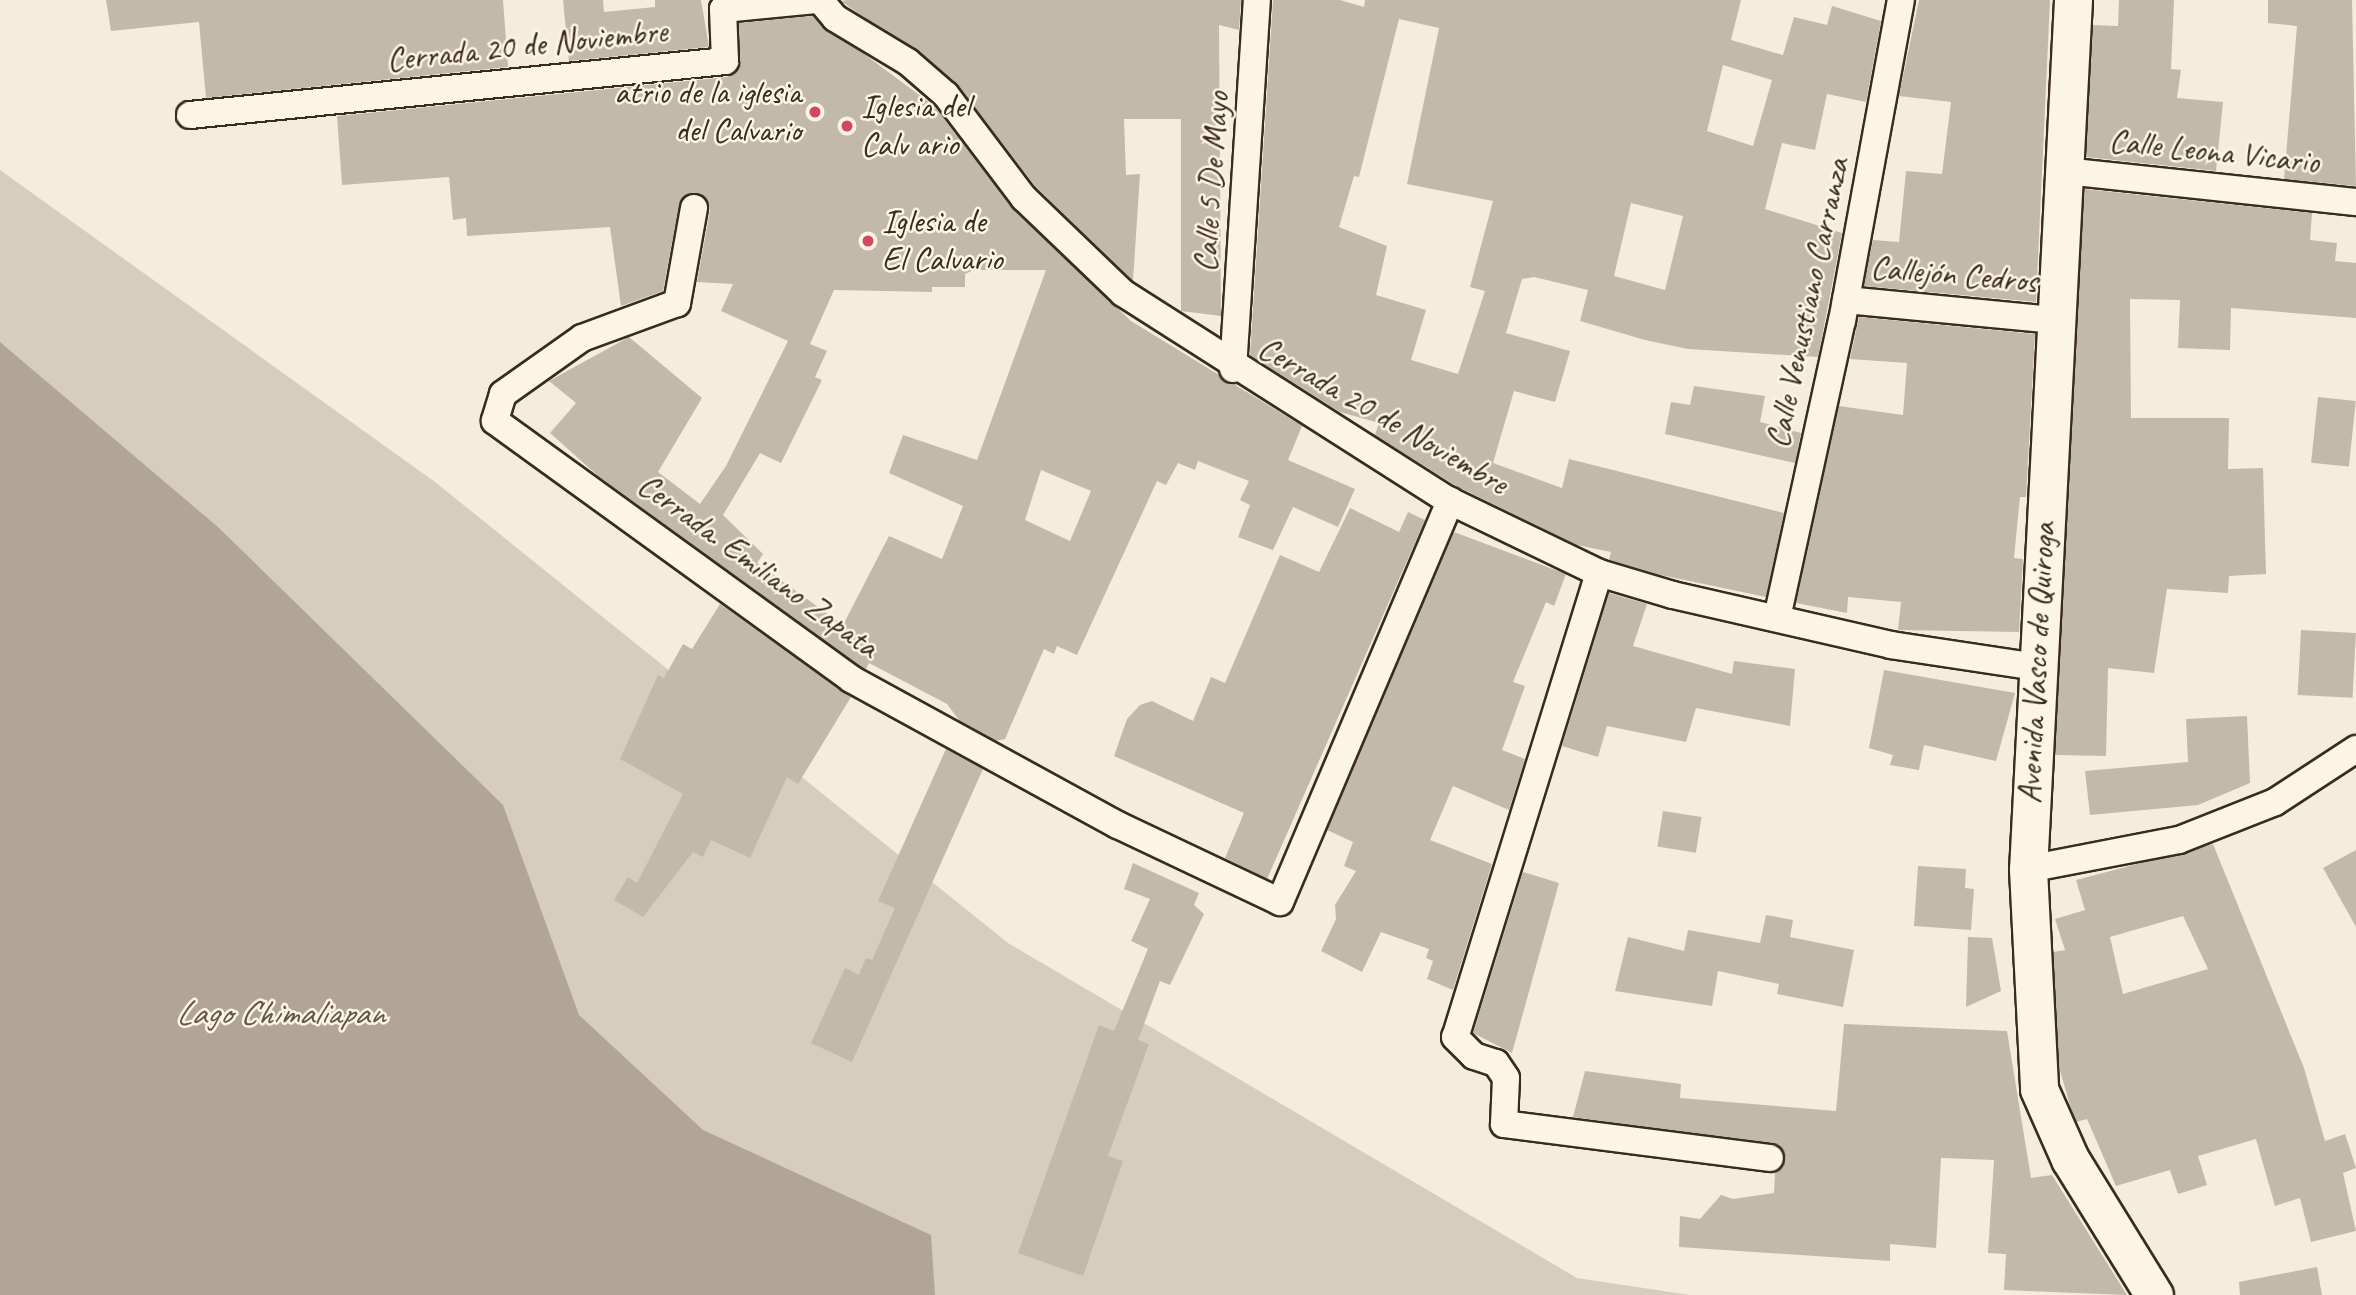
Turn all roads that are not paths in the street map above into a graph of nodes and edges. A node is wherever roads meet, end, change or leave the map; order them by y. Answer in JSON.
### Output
{"nodes":[{"id":1,"x":818,"y":0,"type":"edge"},
{"id":2,"x":1257,"y":0,"type":"edge"},
{"id":3,"x":1901,"y":0,"type":"edge"},
{"id":4,"x":2073,"y":0,"type":"edge"},
{"id":5,"x":190,"y":115,"type":"dead end"},
{"id":6,"x":2065,"y":171,"type":"junction"},
{"id":7,"x":2356,"y":202,"type":"edge"},
{"id":8,"x":694,"y":208,"type":"dead end"},
{"id":9,"x":1846,"y":300,"type":"junction"},
{"id":10,"x":2054,"y":320,"type":"junction"},
{"id":11,"x":1233,"y":369,"type":"junction"},
{"id":12,"x":1450,"y":501,"type":"junction"},
{"id":13,"x":1599,"y":573,"type":"junction"},
{"id":14,"x":1777,"y":618,"type":"junction"},
{"id":15,"x":2036,"y":667,"type":"junction"},
{"id":16,"x":2356,"y":749,"type":"edge"},
{"id":17,"x":2028,"y":869,"type":"junction"},
{"id":18,"x":1770,"y":1158,"type":"dead end"},
{"id":19,"x":2154,"y":1295,"type":"edge"}],
"edges":[{"from":1,"to":5,"type":"street","name":"Cerrada 20 de Noviembre"},
{"from":1,"to":11,"type":"street","name":"Cerrada 20 de Noviembre"},
{"from":2,"to":11,"type":"street","name":"Calle 5 De Mayo"},
{"from":3,"to":9,"type":"street","name":"Calle Venustiano Carranza"},
{"from":4,"to":6,"type":"street","name":"Avenida Vasco de Quiroga"},
{"from":6,"to":7,"type":"street","name":"Calle Leona Vicario"},
{"from":6,"to":10,"type":"street","name":"Avenida Vasco de Quiroga"},
{"from":8,"to":12,"type":"street","name":"Cerrada. Emiliano Zapata"},
{"from":9,"to":10,"type":"street","name":"Callejón Cedros"},
{"from":9,"to":14,"type":"street","name":"Calle Venustiano Carranza"},
{"from":10,"to":15,"type":"street","name":"Avenida Vasco de Quiroga"},
{"from":11,"to":12,"type":"street","name":"Cerrada 20 de Noviembre"},
{"from":12,"to":13,"type":"street","name":"Cerrada 20 de Noviembre"},
{"from":13,"to":14,"type":"street","name":"Cerrada 20 de Noviembre"},
{"from":13,"to":18,"type":"street"},
{"from":14,"to":15,"type":"street","name":"Cerrada 20 de Noviembre"},
{"from":15,"to":17,"type":"street","name":"Avenida Vasco de Quiroga"},
{"from":16,"to":17,"type":"street"},
{"from":17,"to":19,"type":"street","name":"Avenida Vasco de Quiroga"}]}
